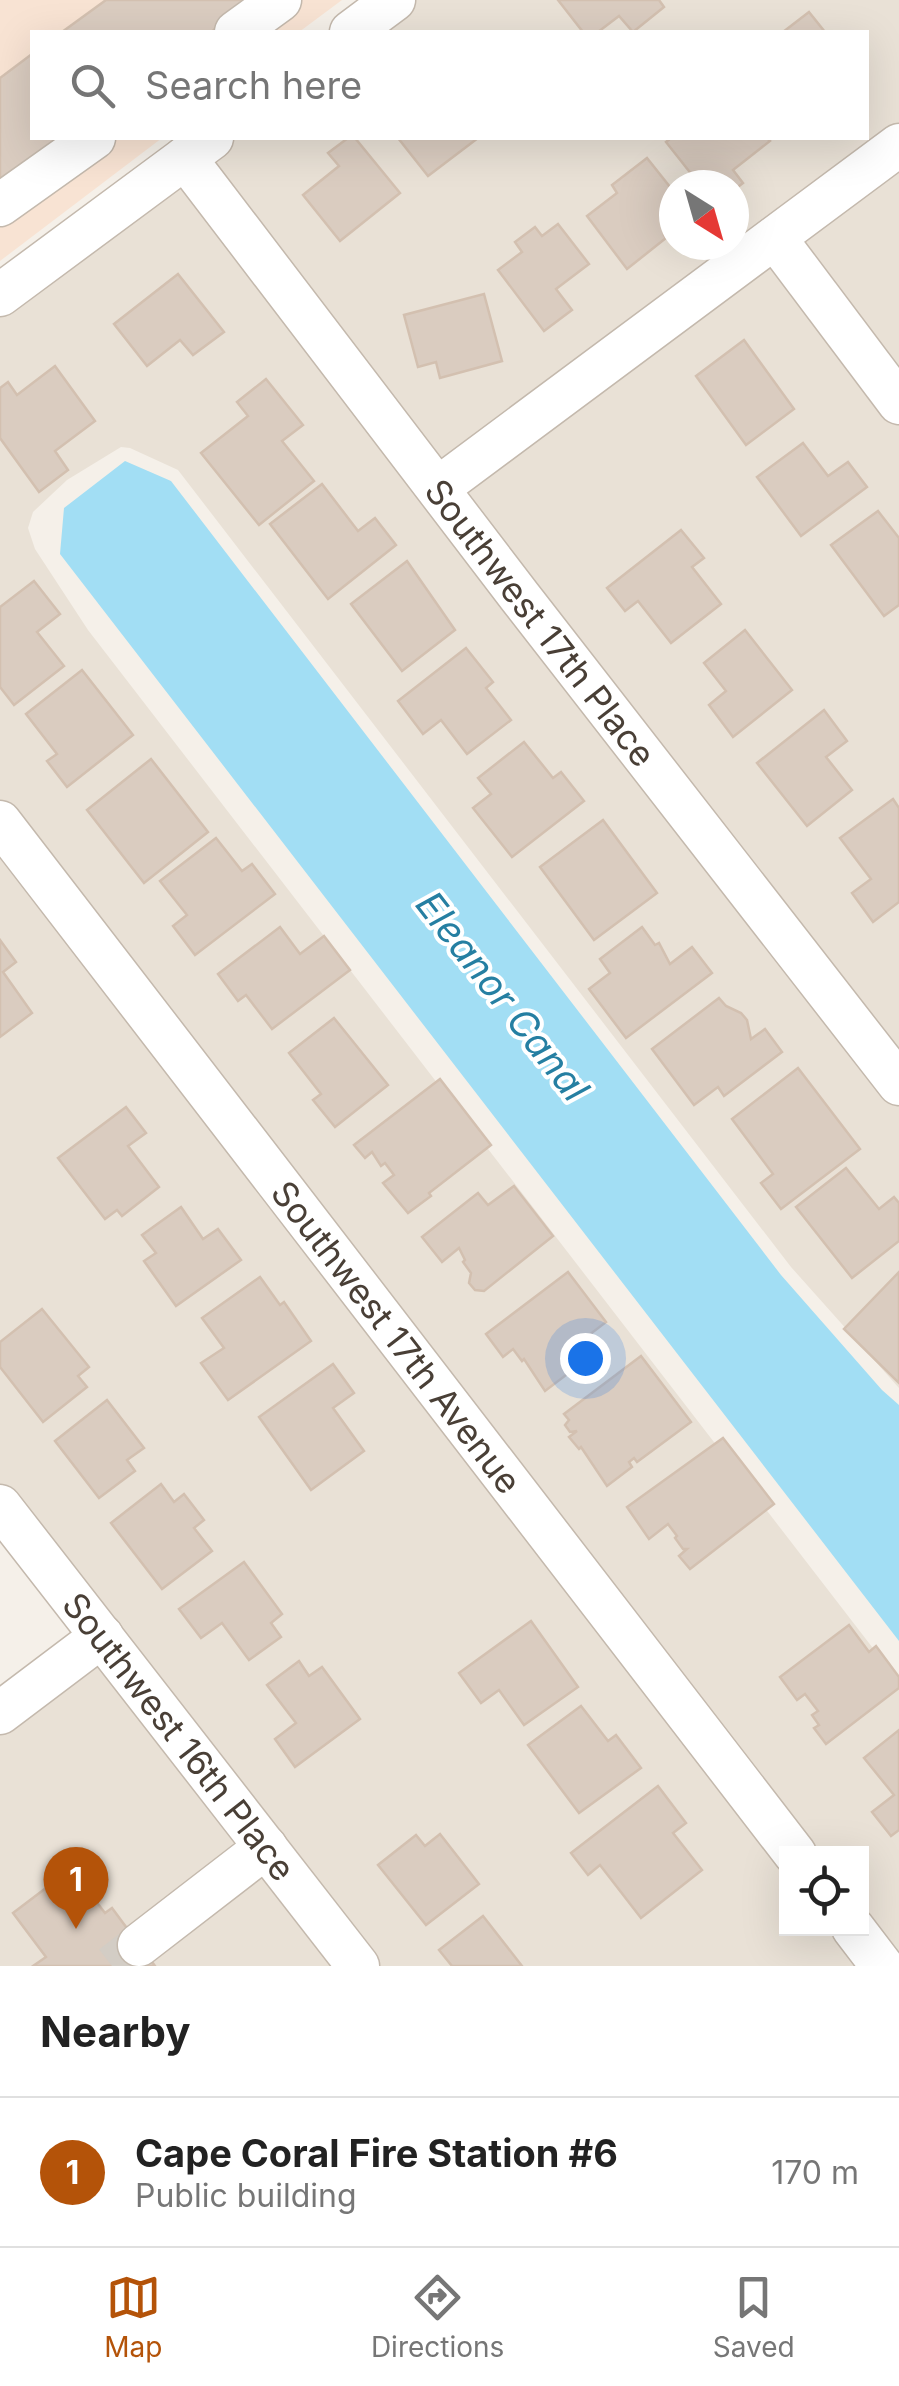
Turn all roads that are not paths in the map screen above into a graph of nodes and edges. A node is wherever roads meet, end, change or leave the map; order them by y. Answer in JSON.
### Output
{"nodes":[{"id":1,"x":280,"y":0,"type":"edge"},
{"id":2,"x":239,"y":30,"type":"edge"},
{"id":3,"x":91,"y":140,"type":"edge"},
{"id":4,"x":107,"y":140,"type":"edge"},
{"id":5,"x":899,"y":145,"type":"edge"},
{"id":6,"x":198,"y":148,"type":"edge"},
{"id":7,"x":143,"y":188,"type":"junction"},
{"id":8,"x":0,"y":205,"type":"edge"},
{"id":9,"x":775,"y":238,"type":"junction"},
{"id":10,"x":0,"y":294,"type":"edge"},
{"id":11,"x":899,"y":402,"type":"edge"},
{"id":12,"x":438,"y":488,"type":"junction"},
{"id":13,"x":0,"y":822,"type":"edge"},
{"id":14,"x":899,"y":1084,"type":"edge"},
{"id":15,"x":0,"y":1506,"type":"edge"},
{"id":16,"x":102,"y":1636,"type":"junction"},
{"id":17,"x":0,"y":1714,"type":"edge"},
{"id":18,"x":789,"y":1846,"type":"edge"},
{"id":19,"x":266,"y":1847,"type":"junction"},
{"id":20,"x":859,"y":1936,"type":"edge"},
{"id":21,"x":139,"y":1945,"type":"tunnel mouth"},
{"id":22,"x":358,"y":1966,"type":"edge"},
{"id":23,"x":882,"y":1966,"type":"edge"}],
"edges":[{"from":1,"to":2,"type":"street"},
{"from":3,"to":8,"type":"street"},
{"from":4,"to":7,"type":"street"},
{"from":5,"to":9,"type":"street"},
{"from":6,"to":7,"type":"street"},
{"from":6,"to":12,"type":"street","name":"Southwest 17th Place"},
{"from":7,"to":10,"type":"street"},
{"from":9,"to":11,"type":"street"},
{"from":9,"to":12,"type":"street"},
{"from":12,"to":14,"type":"street","name":"Southwest 17th Place"},
{"from":13,"to":18,"type":"street","name":"Southwest 17th Avenue"},
{"from":15,"to":16,"type":"street","name":"Southwest 16th Place"},
{"from":16,"to":17,"type":"street"},
{"from":16,"to":19,"type":"street","name":"Southwest 16th Place"},
{"from":19,"to":21,"type":"street"},
{"from":19,"to":22,"type":"street","name":"Southwest 16th Place"},
{"from":20,"to":23,"type":"street"}]}
